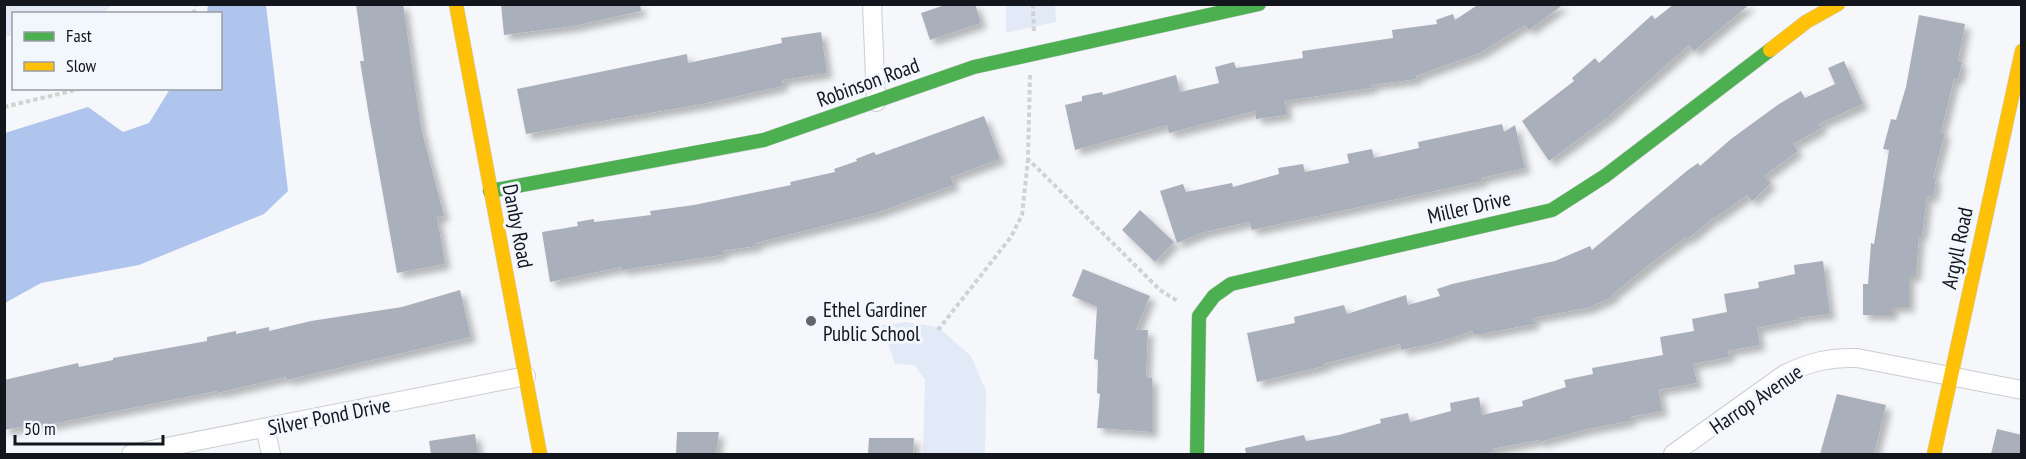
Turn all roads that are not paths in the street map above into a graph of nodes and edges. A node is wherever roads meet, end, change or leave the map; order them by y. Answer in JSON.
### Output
{"nodes":[{"id":1,"x":456,"y":4,"type":"edge"},
{"id":2,"x":872,"y":4,"type":"edge"},
{"id":3,"x":1259,"y":4,"type":"edge"},
{"id":4,"x":1838,"y":4,"type":"edge"},
{"id":5,"x":1198,"y":11,"type":"edge"},
{"id":6,"x":2022,"y":51,"type":"edge"},
{"id":7,"x":876,"y":102,"type":"junction"},
{"id":8,"x":490,"y":191,"type":"junction"},
{"id":9,"x":526,"y":376,"type":"junction"},
{"id":10,"x":1951,"y":377,"type":"junction"},
{"id":11,"x":2022,"y":390,"type":"edge"},
{"id":12,"x":265,"y":428,"type":"junction"},
{"id":13,"x":131,"y":454,"type":"edge"},
{"id":14,"x":271,"y":454,"type":"edge"},
{"id":15,"x":540,"y":454,"type":"edge"},
{"id":16,"x":1197,"y":454,"type":"edge"},
{"id":17,"x":1673,"y":454,"type":"edge"},
{"id":18,"x":1934,"y":454,"type":"edge"}],
"edges":[{"from":1,"to":8,"type":"street","name":"Danby Road"},
{"from":2,"to":7,"type":"street"},
{"from":3,"to":5,"type":"street","name":"Robinson Road"},
{"from":4,"to":16,"type":"street","name":"Miller Drive"},
{"from":5,"to":7,"type":"street","name":"Robinson Road"},
{"from":6,"to":10,"type":"street","name":"Argyll Road"},
{"from":7,"to":8,"type":"street","name":"Robinson Road"},
{"from":8,"to":9,"type":"street","name":"Danby Road"},
{"from":9,"to":12,"type":"street","name":"Silver Pond Drive"},
{"from":9,"to":15,"type":"street","name":"Danby Road"},
{"from":10,"to":11,"type":"street","name":"Harrop Avenue"},
{"from":10,"to":17,"type":"street","name":"Harrop Avenue"},
{"from":10,"to":18,"type":"street","name":"Argyll Road"},
{"from":12,"to":13,"type":"street","name":"Silver Pond Drive"},
{"from":12,"to":14,"type":"street"}]}
